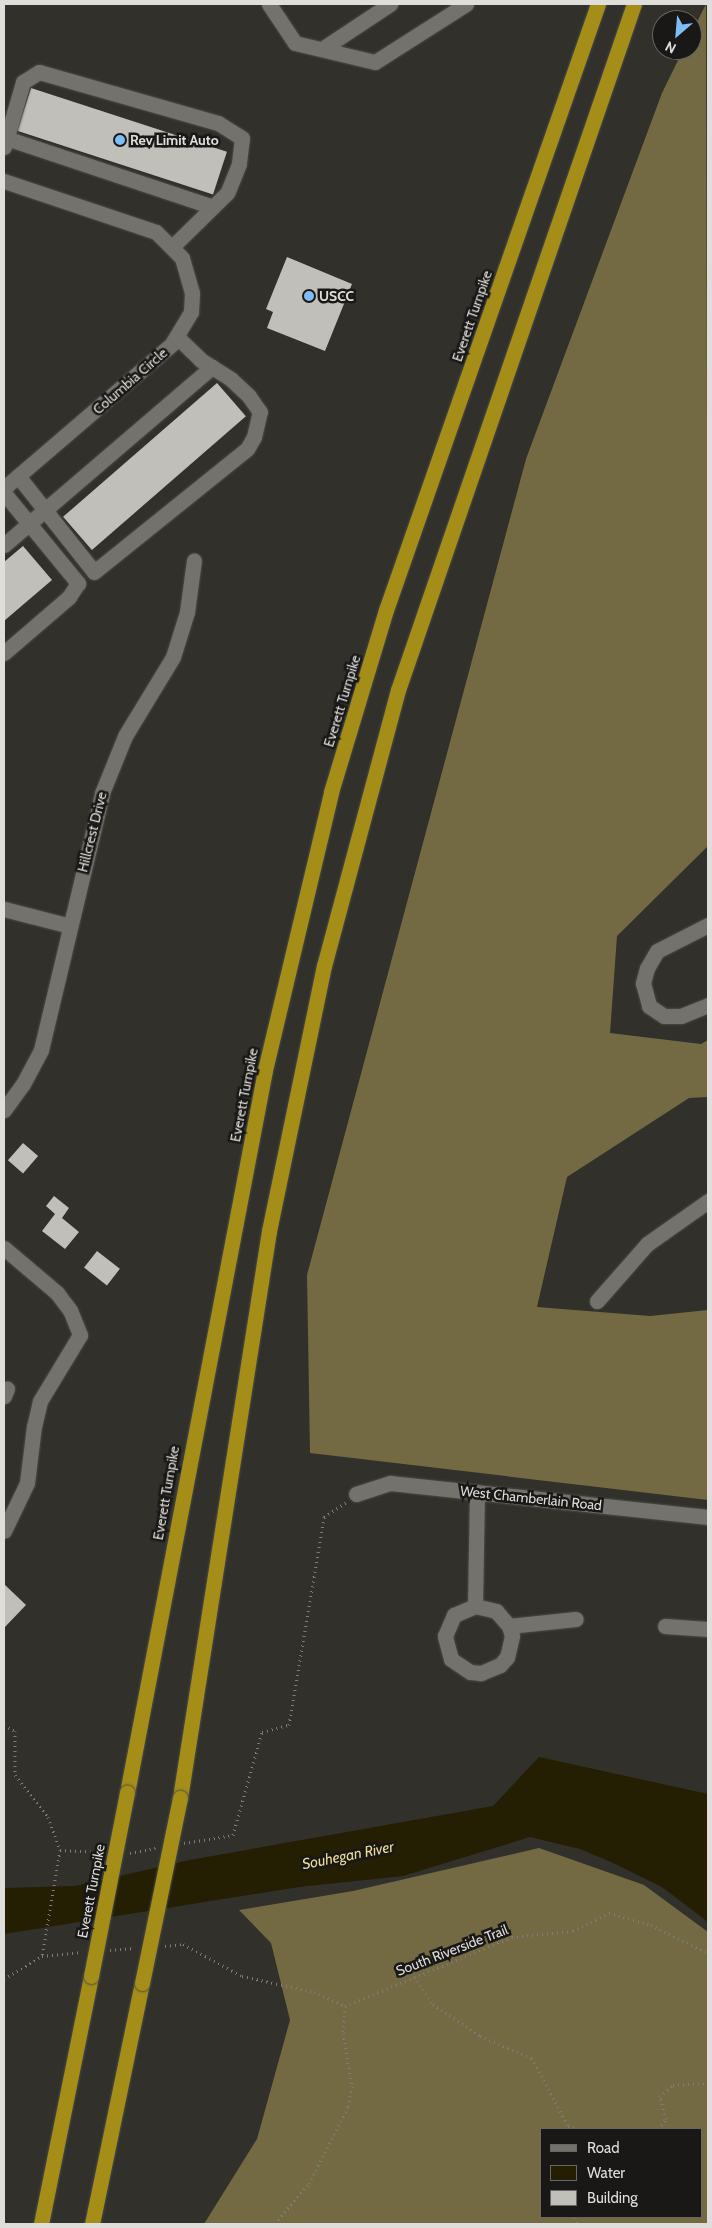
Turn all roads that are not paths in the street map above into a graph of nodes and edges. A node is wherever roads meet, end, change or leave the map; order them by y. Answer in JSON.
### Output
{"nodes":[{"id":1,"x":269,"y":4,"type":"edge"},
{"id":2,"x":390,"y":4,"type":"edge"},
{"id":3,"x":466,"y":4,"type":"edge"},
{"id":4,"x":598,"y":4,"type":"edge"},
{"id":5,"x":634,"y":4,"type":"edge"},
{"id":6,"x":322,"y":49,"type":"junction"},
{"id":7,"x":5,"y":142,"type":"edge"},
{"id":8,"x":4,"y":181,"type":"edge"},
{"id":9,"x":213,"y":207,"type":"junction"},
{"id":10,"x":173,"y":246,"type":"junction"},
{"id":11,"x":177,"y":337,"type":"junction"},
{"id":12,"x":212,"y":367,"type":"junction"},
{"id":13,"x":18,"y":476,"type":"junction"},
{"id":14,"x":4,"y":488,"type":"edge"},
{"id":15,"x":4,"y":493,"type":"edge"},
{"id":16,"x":45,"y":510,"type":"junction"},
{"id":17,"x":29,"y":524,"type":"junction"},
{"id":18,"x":4,"y":545,"type":"edge"},
{"id":19,"x":194,"y":560,"type":"dead end"},
{"id":20,"x":94,"y":572,"type":"junction"},
{"id":21,"x":78,"y":584,"type":"junction"},
{"id":22,"x":4,"y":653,"type":"edge"},
{"id":23,"x":4,"y":909,"type":"edge"},
{"id":24,"x":708,"y":925,"type":"edge"},
{"id":25,"x":70,"y":926,"type":"junction"},
{"id":26,"x":708,"y":1005,"type":"edge"},
{"id":27,"x":4,"y":1110,"type":"edge"},
{"id":28,"x":708,"y":1202,"type":"edge"},
{"id":29,"x":4,"y":1248,"type":"edge"},
{"id":30,"x":597,"y":1301,"type":"dead end"},
{"id":31,"x":477,"y":1492,"type":"junction"},
{"id":32,"x":356,"y":1494,"type":"road end"},
{"id":33,"x":708,"y":1517,"type":"edge"},
{"id":34,"x":5,"y":1526,"type":"edge"},
{"id":35,"x":475,"y":1606,"type":"junction"},
{"id":36,"x":576,"y":1620,"type":"dead end"},
{"id":37,"x":509,"y":1626,"type":"junction"},
{"id":38,"x":664,"y":1626,"type":"dead end"},
{"id":39,"x":708,"y":1629,"type":"edge"},
{"id":40,"x":41,"y":2224,"type":"edge"},
{"id":41,"x":92,"y":2224,"type":"edge"}],
"edges":[{"from":1,"to":6,"type":"street"},
{"from":2,"to":6,"type":"street"},
{"from":3,"to":6,"type":"street"},
{"from":4,"to":40,"type":"highway","name":"Everett Turnpike","bridge":true},
{"from":5,"to":41,"type":"highway","bridge":true},
{"from":7,"to":9,"type":"street"},
{"from":7,"to":9,"type":"street"},
{"from":8,"to":10,"type":"street","name":"Columbia Circle"},
{"from":9,"to":10,"type":"street"},
{"from":10,"to":11,"type":"street","name":"Columbia Circle"},
{"from":11,"to":12,"type":"street"},
{"from":11,"to":13,"type":"street","name":"Columbia Circle"},
{"from":12,"to":16,"type":"street"},
{"from":12,"to":20,"type":"street"},
{"from":13,"to":14,"type":"street","name":"Columbia Circle"},
{"from":13,"to":16,"type":"street"},
{"from":15,"to":17,"type":"street"},
{"from":16,"to":17,"type":"street"},
{"from":16,"to":20,"type":"street"},
{"from":17,"to":18,"type":"street"},
{"from":17,"to":21,"type":"street"},
{"from":19,"to":25,"type":"street","name":"Hillcrest Drive"},
{"from":20,"to":21,"type":"street"},
{"from":21,"to":22,"type":"street"},
{"from":23,"to":25,"type":"street"},
{"from":24,"to":26,"type":"street"},
{"from":25,"to":27,"type":"street","name":"Hillcrest Drive"},
{"from":28,"to":30,"type":"street"},
{"from":29,"to":34,"type":"street"},
{"from":31,"to":32,"type":"street","name":"West Chamberlain Road"},
{"from":31,"to":33,"type":"street","name":"West Chamberlain Road"},
{"from":31,"to":35,"type":"street"},
{"from":35,"to":37,"type":"street"},
{"from":35,"to":37,"type":"street"},
{"from":36,"to":37,"type":"street"},
{"from":38,"to":39,"type":"street"}]}
